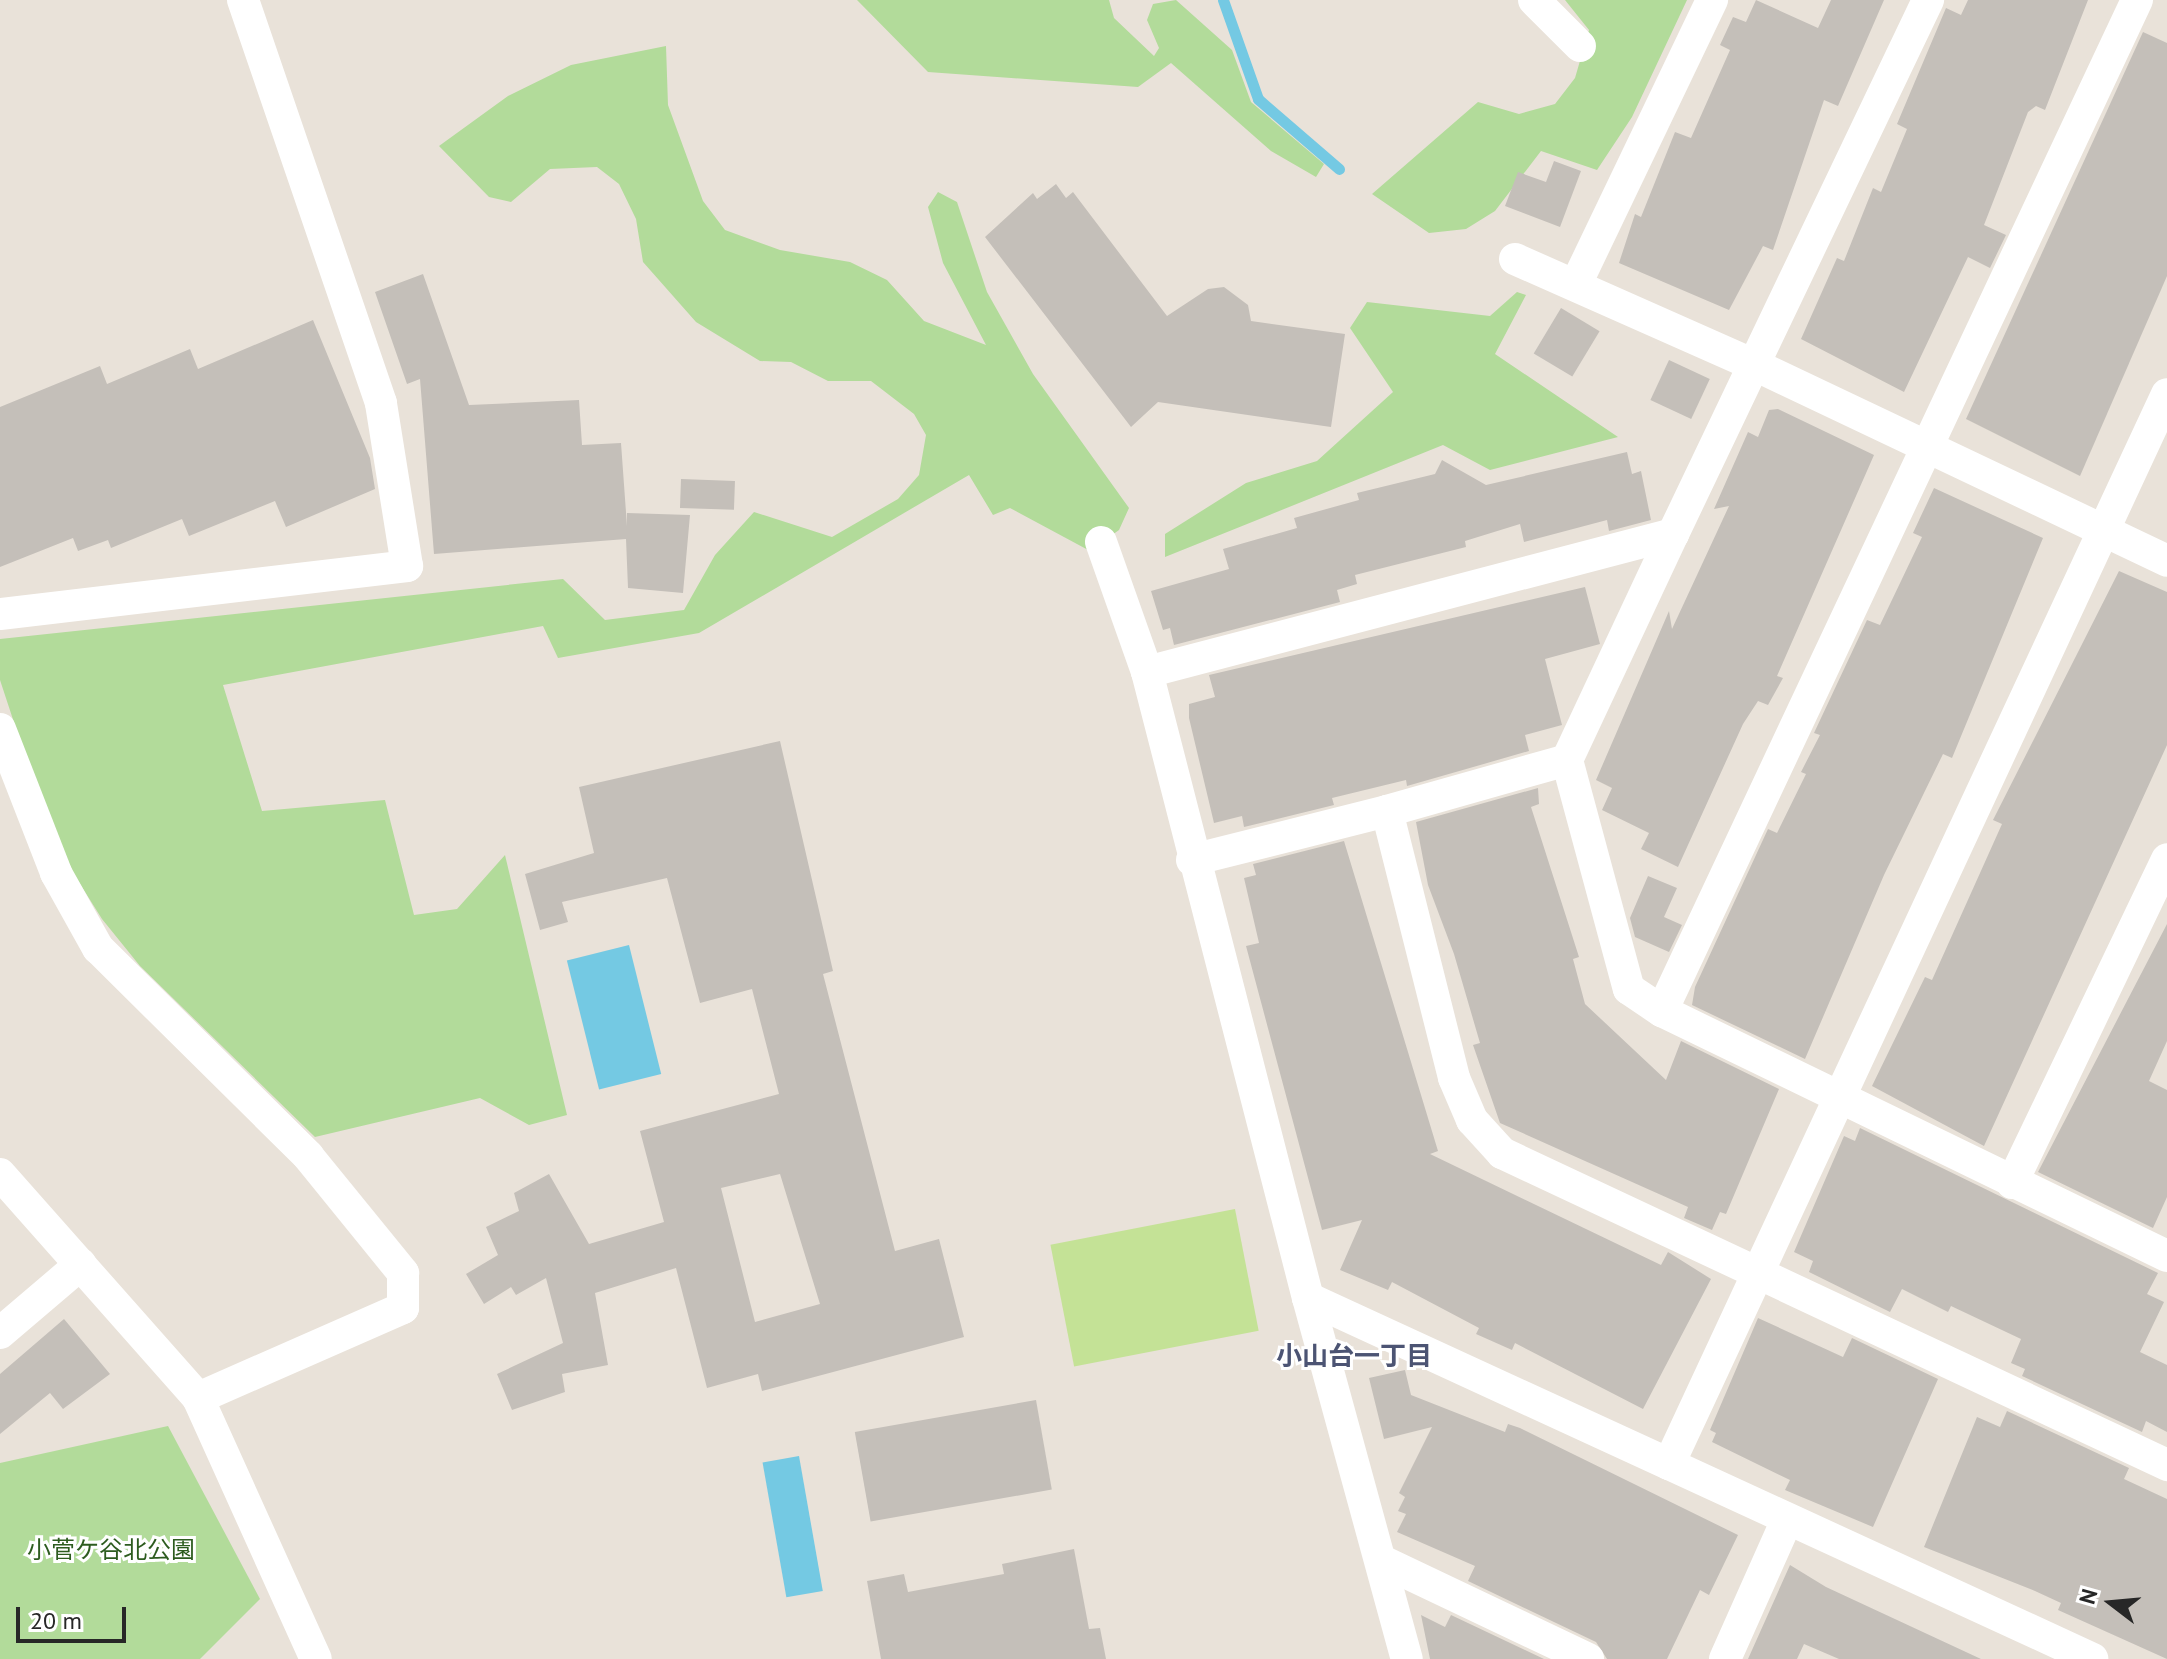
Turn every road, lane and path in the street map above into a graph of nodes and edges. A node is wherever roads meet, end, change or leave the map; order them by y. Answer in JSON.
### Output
{"nodes":[{"id":1,"x":243,"y":0,"type":"edge"},
{"id":2,"x":1534,"y":0,"type":"edge"},
{"id":3,"x":1712,"y":0,"type":"edge"},
{"id":4,"x":1928,"y":0,"type":"edge"},
{"id":5,"x":2137,"y":0,"type":"edge"},
{"id":6,"x":1580,"y":46,"type":"dead end"},
{"id":7,"x":1515,"y":259,"type":"dead end"},
{"id":8,"x":1576,"y":284,"type":"junction"},
{"id":9,"x":1757,"y":366,"type":"junction"},
{"id":10,"x":2167,"y":394,"type":"edge"},
{"id":11,"x":1925,"y":448,"type":"junction"},
{"id":12,"x":2102,"y":531,"type":"junction"},
{"id":13,"x":1673,"y":534,"type":"junction"},
{"id":14,"x":1101,"y":542,"type":"dead end"},
{"id":15,"x":2167,"y":561,"type":"edge"},
{"id":16,"x":0,"y":614,"type":"edge"},
{"id":17,"x":1147,"y":672,"type":"junction"},
{"id":18,"x":0,"y":729,"type":"edge"},
{"id":19,"x":1567,"y":760,"type":"junction"},
{"id":20,"x":1387,"y":811,"type":"junction"},
{"id":21,"x":2167,"y":859,"type":"edge"},
{"id":22,"x":1192,"y":860,"type":"junction"},
{"id":23,"x":1662,"y":1011,"type":"junction"},
{"id":24,"x":1837,"y":1097,"type":"junction"},
{"id":25,"x":0,"y":1174,"type":"edge"},
{"id":26,"x":2012,"y":1183,"type":"junction"},
{"id":27,"x":2167,"y":1256,"type":"edge"},
{"id":28,"x":81,"y":1264,"type":"junction"},
{"id":29,"x":1757,"y":1272,"type":"junction"},
{"id":30,"x":1308,"y":1298,"type":"junction"},
{"id":31,"x":0,"y":1333,"type":"edge"},
{"id":32,"x":198,"y":1398,"type":"junction"},
{"id":33,"x":1669,"y":1464,"type":"junction"},
{"id":34,"x":2167,"y":1465,"type":"edge"},
{"id":35,"x":1787,"y":1520,"type":"junction"},
{"id":36,"x":1384,"y":1562,"type":"junction"},
{"id":37,"x":316,"y":1659,"type":"edge"},
{"id":38,"x":1407,"y":1659,"type":"edge"},
{"id":39,"x":1588,"y":1659,"type":"edge"},
{"id":40,"x":1725,"y":1659,"type":"edge"},
{"id":41,"x":2092,"y":1659,"type":"edge"}],
"edges":[{"from":1,"to":16,"type":"street"},
{"from":2,"to":6,"type":"street"},
{"from":3,"to":8,"type":"street"},
{"from":4,"to":9,"type":"street"},
{"from":5,"to":11,"type":"street"},
{"from":7,"to":8,"type":"street"},
{"from":8,"to":9,"type":"street"},
{"from":9,"to":11,"type":"street"},
{"from":9,"to":13,"type":"street"},
{"from":10,"to":12,"type":"street"},
{"from":11,"to":12,"type":"street"},
{"from":11,"to":23,"type":"street"},
{"from":12,"to":15,"type":"street"},
{"from":12,"to":24,"type":"street"},
{"from":13,"to":17,"type":"street"},
{"from":13,"to":19,"type":"street"},
{"from":14,"to":17,"type":"street"},
{"from":17,"to":22,"type":"street"},
{"from":18,"to":32,"type":"street"},
{"from":19,"to":20,"type":"street"},
{"from":19,"to":23,"type":"street"},
{"from":20,"to":22,"type":"street"},
{"from":20,"to":29,"type":"street"},
{"from":21,"to":26,"type":"street"},
{"from":22,"to":30,"type":"street"},
{"from":23,"to":24,"type":"street"},
{"from":24,"to":26,"type":"street"},
{"from":24,"to":29,"type":"street"},
{"from":25,"to":28,"type":"street"},
{"from":26,"to":27,"type":"street"},
{"from":28,"to":31,"type":"street"},
{"from":28,"to":32,"type":"street"},
{"from":29,"to":33,"type":"street"},
{"from":29,"to":34,"type":"street"},
{"from":30,"to":33,"type":"street"},
{"from":30,"to":36,"type":"street"},
{"from":32,"to":37,"type":"street"},
{"from":33,"to":35,"type":"street"},
{"from":35,"to":40,"type":"street"},
{"from":35,"to":41,"type":"street"},
{"from":36,"to":38,"type":"street"},
{"from":36,"to":39,"type":"street"}]}
